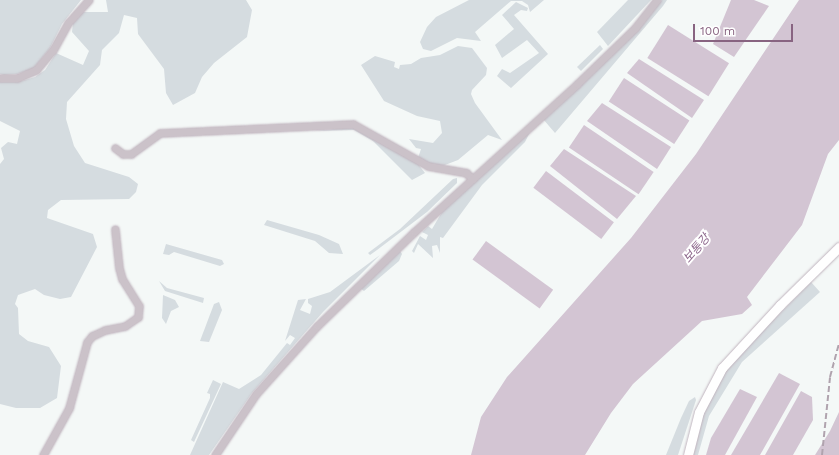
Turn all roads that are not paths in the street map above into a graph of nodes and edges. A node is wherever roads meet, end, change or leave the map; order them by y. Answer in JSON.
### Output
{"nodes":[{"id":1,"x":89,"y":0,"type":"edge"},
{"id":2,"x":657,"y":0,"type":"edge"},
{"id":3,"x":0,"y":78,"type":"edge"},
{"id":4,"x":115,"y":148,"type":"dead end"},
{"id":5,"x":473,"y":179,"type":"junction"},
{"id":6,"x":115,"y":229,"type":"dead end"},
{"id":7,"x":839,"y":247,"type":"edge"},
{"id":8,"x":43,"y":455,"type":"edge"},
{"id":9,"x":215,"y":455,"type":"edge"},
{"id":10,"x":688,"y":455,"type":"edge"}],
"edges":[{"from":1,"to":3,"type":"street"},
{"from":2,"to":5,"type":"street"},
{"from":4,"to":5,"type":"street"},
{"from":5,"to":9,"type":"street"},
{"from":6,"to":8,"type":"street"},
{"from":7,"to":10,"type":"main road"}]}
